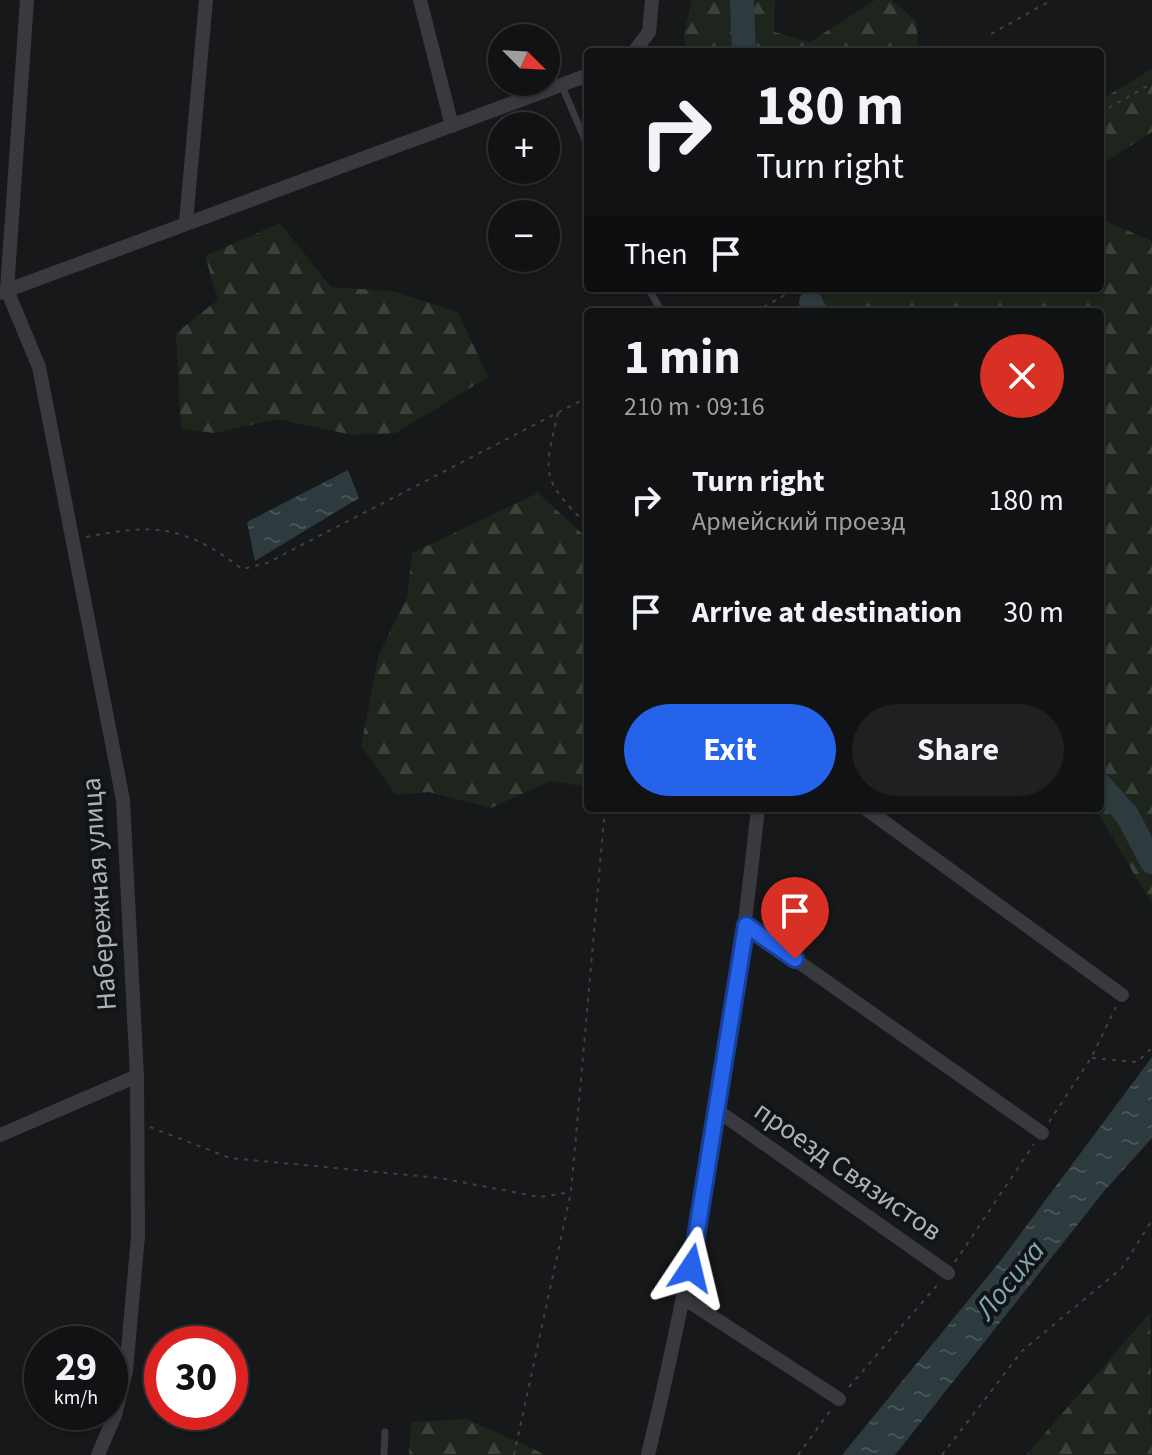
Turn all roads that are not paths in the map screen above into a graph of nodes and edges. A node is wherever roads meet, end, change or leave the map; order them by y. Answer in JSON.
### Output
{"nodes":[{"id":1,"x":27,"y":0,"type":"edge"},
{"id":2,"x":206,"y":0,"type":"edge"},
{"id":3,"x":420,"y":0,"type":"edge"},
{"id":4,"x":652,"y":0,"type":"edge"},
{"id":5,"x":637,"y":48,"type":"edge"},
{"id":6,"x":584,"y":77,"type":"edge"},
{"id":7,"x":562,"y":86,"type":"junction"},
{"id":8,"x":452,"y":126,"type":"junction"},
{"id":9,"x":584,"y":138,"type":"edge"},
{"id":10,"x":186,"y":222,"type":"junction"},
{"id":11,"x":4,"y":291,"type":"edge"},
{"id":12,"x":758,"y":812,"type":"edge"},
{"id":13,"x":870,"y":812,"type":"edge"},
{"id":14,"x":746,"y":925,"type":"junction"},
{"id":15,"x":1122,"y":995,"type":"road end"},
{"id":16,"x":137,"y":1076,"type":"junction"},
{"id":17,"x":718,"y":1111,"type":"junction"},
{"id":18,"x":1042,"y":1133,"type":"road end"},
{"id":19,"x":0,"y":1135,"type":"edge"},
{"id":20,"x":948,"y":1273,"type":"road end"},
{"id":21,"x":685,"y":1299,"type":"junction"},
{"id":22,"x":839,"y":1399,"type":"road end"},
{"id":23,"x":385,"y":1432,"type":"dead end"},
{"id":24,"x":98,"y":1455,"type":"edge"},
{"id":25,"x":384,"y":1455,"type":"edge"},
{"id":26,"x":648,"y":1455,"type":"edge"}],
"edges":[{"from":1,"to":11,"type":"street"},
{"from":2,"to":10,"type":"street"},
{"from":3,"to":8,"type":"street"},
{"from":4,"to":5,"type":"street"},
{"from":6,"to":7,"type":"street"},
{"from":7,"to":8,"type":"street"},
{"from":7,"to":9,"type":"lane"},
{"from":8,"to":10,"type":"street"},
{"from":10,"to":11,"type":"street"},
{"from":11,"to":16,"type":"street","name":"Набережная улица"},
{"from":12,"to":14,"type":"street"},
{"from":13,"to":15,"type":"street"},
{"from":14,"to":17,"type":"street"},
{"from":14,"to":18,"type":"street"},
{"from":16,"to":19,"type":"street"},
{"from":16,"to":24,"type":"street","name":"Набережная улица"},
{"from":17,"to":20,"type":"street","name":"проезд Связистов"},
{"from":17,"to":21,"type":"street"},
{"from":21,"to":22,"type":"street"},
{"from":21,"to":26,"type":"street"},
{"from":23,"to":25,"type":"lane"}]}
